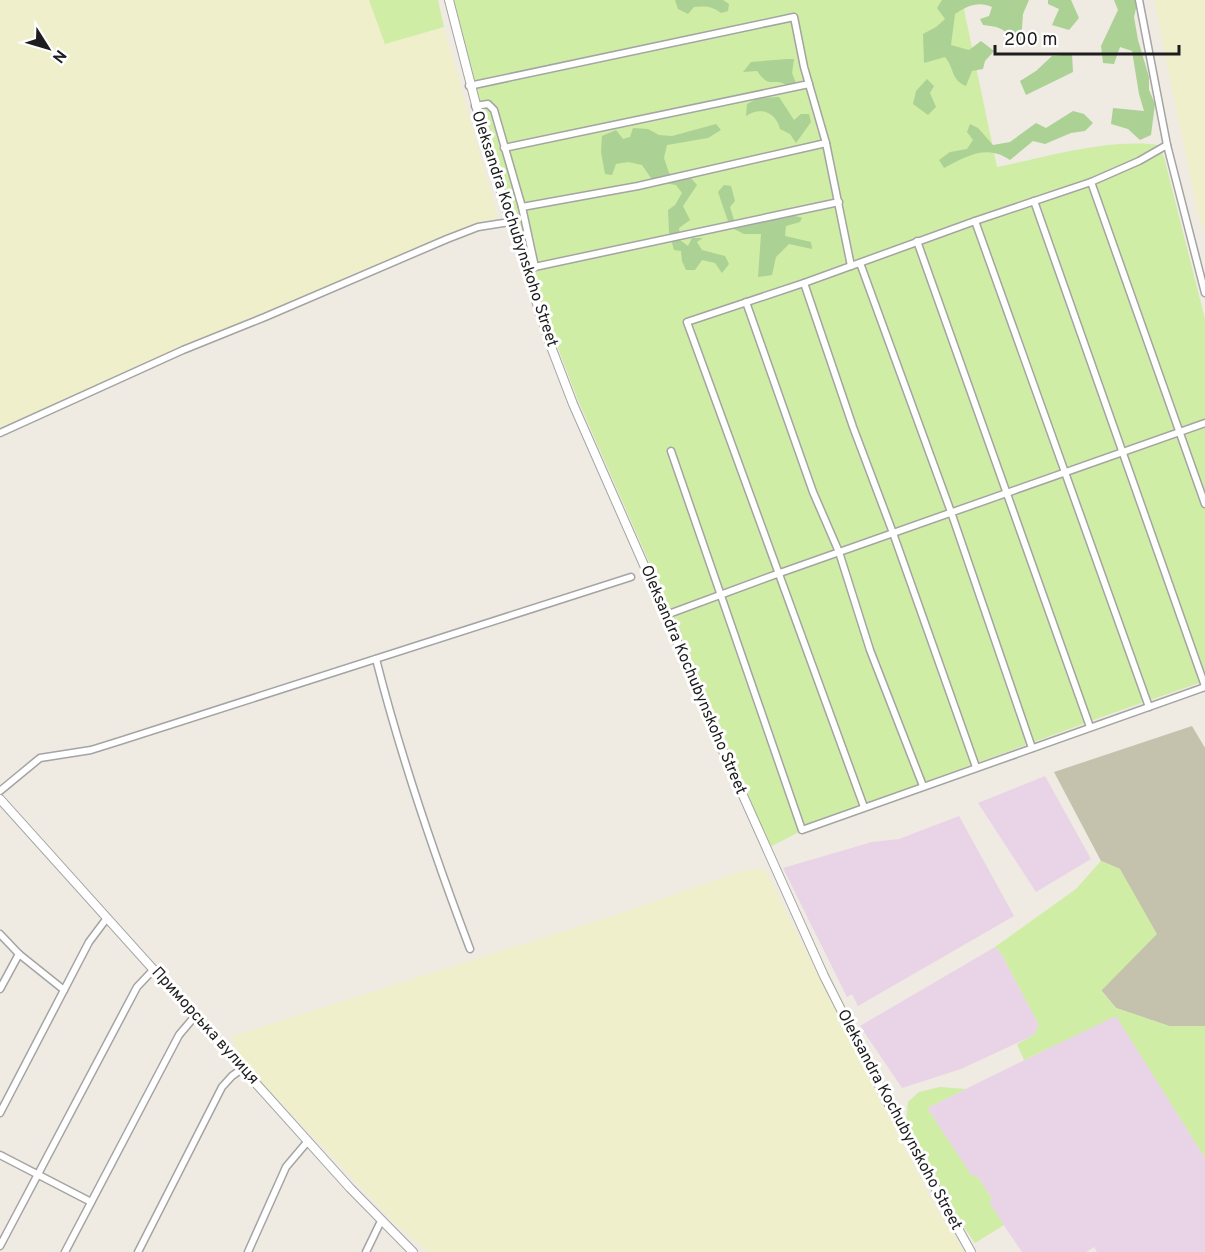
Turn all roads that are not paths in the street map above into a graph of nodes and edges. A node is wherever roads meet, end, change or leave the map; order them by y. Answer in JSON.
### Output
{"nodes":[{"id":1,"x":448,"y":0,"type":"edge"},
{"id":2,"x":1139,"y":0,"type":"edge"},
{"id":3,"x":809,"y":84,"type":"junction"},
{"id":4,"x":469,"y":86,"type":"junction"},
{"id":5,"x":475,"y":105,"type":"junction"},
{"id":6,"x":826,"y":143,"type":"junction"},
{"id":7,"x":1167,"y":145,"type":"junction"},
{"id":8,"x":504,"y":148,"type":"junction"},
{"id":9,"x":1091,"y":182,"type":"junction"},
{"id":10,"x":1034,"y":201,"type":"junction"},
{"id":11,"x":839,"y":202,"type":"junction"},
{"id":12,"x":522,"y":207,"type":"junction"},
{"id":13,"x":975,"y":221,"type":"junction"},
{"id":14,"x":510,"y":222,"type":"junction"},
{"id":15,"x":917,"y":241,"type":"junction"},
{"id":16,"x":860,"y":263,"type":"junction"},
{"id":17,"x":851,"y":266,"type":"junction"},
{"id":18,"x":535,"y":267,"type":"junction"},
{"id":19,"x":525,"y":269,"type":"junction"},
{"id":20,"x":804,"y":283,"type":"junction"},
{"id":21,"x":1205,"y":293,"type":"edge"},
{"id":22,"x":746,"y":302,"type":"junction"},
{"id":23,"x":1205,"y":423,"type":"edge"},
{"id":24,"x":1179,"y":432,"type":"junction"},
{"id":25,"x":0,"y":433,"type":"edge"},
{"id":26,"x":671,"y":451,"type":"dead end"},
{"id":27,"x":1122,"y":452,"type":"junction"},
{"id":28,"x":1064,"y":472,"type":"junction"},
{"id":29,"x":1008,"y":492,"type":"junction"},
{"id":30,"x":1205,"y":504,"type":"edge"},
{"id":31,"x":951,"y":512,"type":"junction"},
{"id":32,"x":893,"y":533,"type":"junction"},
{"id":33,"x":839,"y":552,"type":"junction"},
{"id":34,"x":777,"y":574,"type":"junction"},
{"id":35,"x":631,"y":577,"type":"dead end"},
{"id":36,"x":720,"y":596,"type":"junction"},
{"id":37,"x":666,"y":615,"type":"junction"},
{"id":38,"x":376,"y":659,"type":"junction"},
{"id":39,"x":1205,"y":686,"type":"edge"},
{"id":40,"x":1149,"y":707,"type":"junction"},
{"id":41,"x":1090,"y":726,"type":"junction"},
{"id":42,"x":1032,"y":748,"type":"junction"},
{"id":43,"x":976,"y":767,"type":"junction"},
{"id":44,"x":923,"y":786,"type":"junction"},
{"id":45,"x":0,"y":791,"type":"edge"},
{"id":46,"x":0,"y":799,"type":"edge"},
{"id":47,"x":864,"y":807,"type":"junction"},
{"id":48,"x":107,"y":918,"type":"junction"},
{"id":49,"x":0,"y":934,"type":"edge"},
{"id":50,"x":470,"y":949,"type":"dead end"},
{"id":51,"x":19,"y":954,"type":"junction"},
{"id":52,"x":154,"y":969,"type":"junction"},
{"id":53,"x":0,"y":989,"type":"edge"},
{"id":54,"x":64,"y":990,"type":"junction"},
{"id":55,"x":195,"y":1016,"type":"junction"},
{"id":56,"x":243,"y":1068,"type":"junction"},
{"id":57,"x":0,"y":1113,"type":"edge"},
{"id":58,"x":308,"y":1141,"type":"junction"},
{"id":59,"x":0,"y":1155,"type":"edge"},
{"id":60,"x":38,"y":1173,"type":"junction"},
{"id":61,"x":91,"y":1202,"type":"junction"},
{"id":62,"x":381,"y":1221,"type":"junction"},
{"id":63,"x":0,"y":1246,"type":"edge"},
{"id":64,"x":64,"y":1252,"type":"edge"},
{"id":65,"x":138,"y":1252,"type":"edge"},
{"id":66,"x":248,"y":1252,"type":"edge"},
{"id":67,"x":366,"y":1252,"type":"edge"},
{"id":68,"x":413,"y":1252,"type":"edge"},
{"id":69,"x":971,"y":1252,"type":"edge"}],
"edges":[{"from":1,"to":4,"type":"street","name":"Oleksandra Kochubynskoho Street"},
{"from":2,"to":7,"type":"street"},
{"from":3,"to":4,"type":"street"},
{"from":3,"to":6,"type":"street"},
{"from":3,"to":8,"type":"street"},
{"from":4,"to":5,"type":"street","name":"Oleksandra Kochubynskoho Street"},
{"from":5,"to":8,"type":"street"},
{"from":5,"to":14,"type":"street","name":"Oleksandra Kochubynskoho Street"},
{"from":6,"to":11,"type":"street"},
{"from":6,"to":12,"type":"street"},
{"from":7,"to":9,"type":"street"},
{"from":7,"to":21,"type":"street"},
{"from":8,"to":12,"type":"street"},
{"from":9,"to":10,"type":"street"},
{"from":9,"to":24,"type":"street"},
{"from":10,"to":13,"type":"street"},
{"from":10,"to":27,"type":"street"},
{"from":11,"to":17,"type":"street"},
{"from":11,"to":18,"type":"street"},
{"from":12,"to":18,"type":"street"},
{"from":13,"to":15,"type":"street"},
{"from":13,"to":28,"type":"street"},
{"from":14,"to":19,"type":"street","name":"Oleksandra Kochubynskoho Street"},
{"from":14,"to":25,"type":"street"},
{"from":15,"to":16,"type":"street"},
{"from":15,"to":29,"type":"street"},
{"from":16,"to":17,"type":"street"},
{"from":16,"to":31,"type":"street"},
{"from":17,"to":20,"type":"street"},
{"from":18,"to":19,"type":"street"},
{"from":19,"to":37,"type":"street","name":"Oleksandra Kochubynskoho Street"},
{"from":20,"to":22,"type":"street"},
{"from":20,"to":32,"type":"street"},
{"from":22,"to":33,"type":"street"},
{"from":22,"to":34,"type":"street"},
{"from":23,"to":24,"type":"street"},
{"from":24,"to":27,"type":"street"},
{"from":24,"to":30,"type":"street"},
{"from":26,"to":36,"type":"street"},
{"from":27,"to":28,"type":"street"},
{"from":27,"to":39,"type":"street"},
{"from":28,"to":29,"type":"street"},
{"from":28,"to":40,"type":"street"},
{"from":29,"to":31,"type":"street"},
{"from":29,"to":41,"type":"street"},
{"from":31,"to":32,"type":"street"},
{"from":31,"to":42,"type":"street"},
{"from":32,"to":33,"type":"street"},
{"from":32,"to":43,"type":"street"},
{"from":33,"to":34,"type":"street"},
{"from":33,"to":44,"type":"street"},
{"from":34,"to":36,"type":"street"},
{"from":34,"to":47,"type":"street"},
{"from":35,"to":38,"type":"street"},
{"from":36,"to":37,"type":"street"},
{"from":36,"to":47,"type":"street"},
{"from":37,"to":69,"type":"street","name":"Oleksandra Kochubynskoho Street"},
{"from":38,"to":45,"type":"street"},
{"from":38,"to":50,"type":"street"},
{"from":39,"to":40,"type":"street"},
{"from":40,"to":41,"type":"street"},
{"from":41,"to":42,"type":"street"},
{"from":42,"to":43,"type":"street"},
{"from":43,"to":44,"type":"street"},
{"from":44,"to":47,"type":"street"},
{"from":46,"to":48,"type":"street","name":"Приморська вулиця"},
{"from":48,"to":52,"type":"street","name":"Приморська вулиця"},
{"from":48,"to":54,"type":"street"},
{"from":49,"to":51,"type":"street"},
{"from":51,"to":53,"type":"street"},
{"from":51,"to":54,"type":"street"},
{"from":52,"to":55,"type":"street","name":"Приморська вулиця"},
{"from":52,"to":60,"type":"street"},
{"from":54,"to":57,"type":"street"},
{"from":55,"to":56,"type":"street","name":"Приморська вулиця"},
{"from":55,"to":61,"type":"street"},
{"from":56,"to":58,"type":"street","name":"Приморська вулиця"},
{"from":56,"to":65,"type":"street"},
{"from":58,"to":62,"type":"street","name":"Приморська вулиця"},
{"from":58,"to":66,"type":"street"},
{"from":59,"to":60,"type":"street"},
{"from":60,"to":61,"type":"street"},
{"from":60,"to":63,"type":"street"},
{"from":61,"to":64,"type":"street"},
{"from":62,"to":67,"type":"street"},
{"from":62,"to":68,"type":"street","name":"Приморська вулиця"}]}
